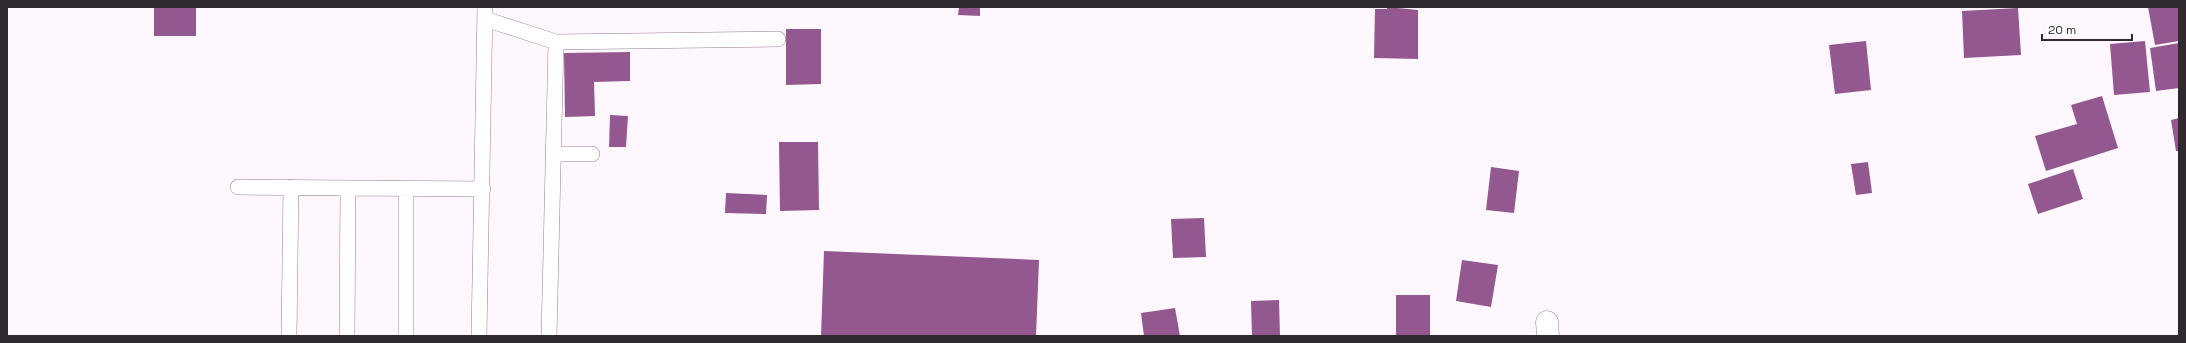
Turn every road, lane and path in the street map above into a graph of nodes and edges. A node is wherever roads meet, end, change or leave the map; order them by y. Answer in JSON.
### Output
{"nodes":[{"id":1,"x":485,"y":13,"type":"edge"},
{"id":2,"x":778,"y":39,"type":"dead end"},
{"id":3,"x":556,"y":42,"type":"junction"},
{"id":4,"x":554,"y":154,"type":"junction"},
{"id":5,"x":592,"y":154,"type":"dead end"},
{"id":6,"x":238,"y":186,"type":"dead end"},
{"id":7,"x":291,"y":187,"type":"junction"},
{"id":8,"x":348,"y":188,"type":"junction"},
{"id":9,"x":406,"y":188,"type":"junction"},
{"id":10,"x":483,"y":188,"type":"junction"},
{"id":11,"x":289,"y":336,"type":"edge"},
{"id":12,"x":347,"y":336,"type":"edge"},
{"id":13,"x":406,"y":336,"type":"edge"},
{"id":14,"x":479,"y":336,"type":"edge"},
{"id":15,"x":549,"y":336,"type":"edge"}],
"edges":[{"from":1,"to":3,"type":"lane"},
{"from":1,"to":10,"type":"lane"},
{"from":2,"to":3,"type":"lane"},
{"from":3,"to":4,"type":"lane"},
{"from":4,"to":5,"type":"lane"},
{"from":4,"to":15,"type":"lane"},
{"from":6,"to":7,"type":"lane"},
{"from":7,"to":8,"type":"lane"},
{"from":7,"to":11,"type":"lane"},
{"from":8,"to":9,"type":"lane"},
{"from":8,"to":12,"type":"lane"},
{"from":9,"to":10,"type":"lane"},
{"from":9,"to":13,"type":"lane"},
{"from":10,"to":14,"type":"lane"}]}
